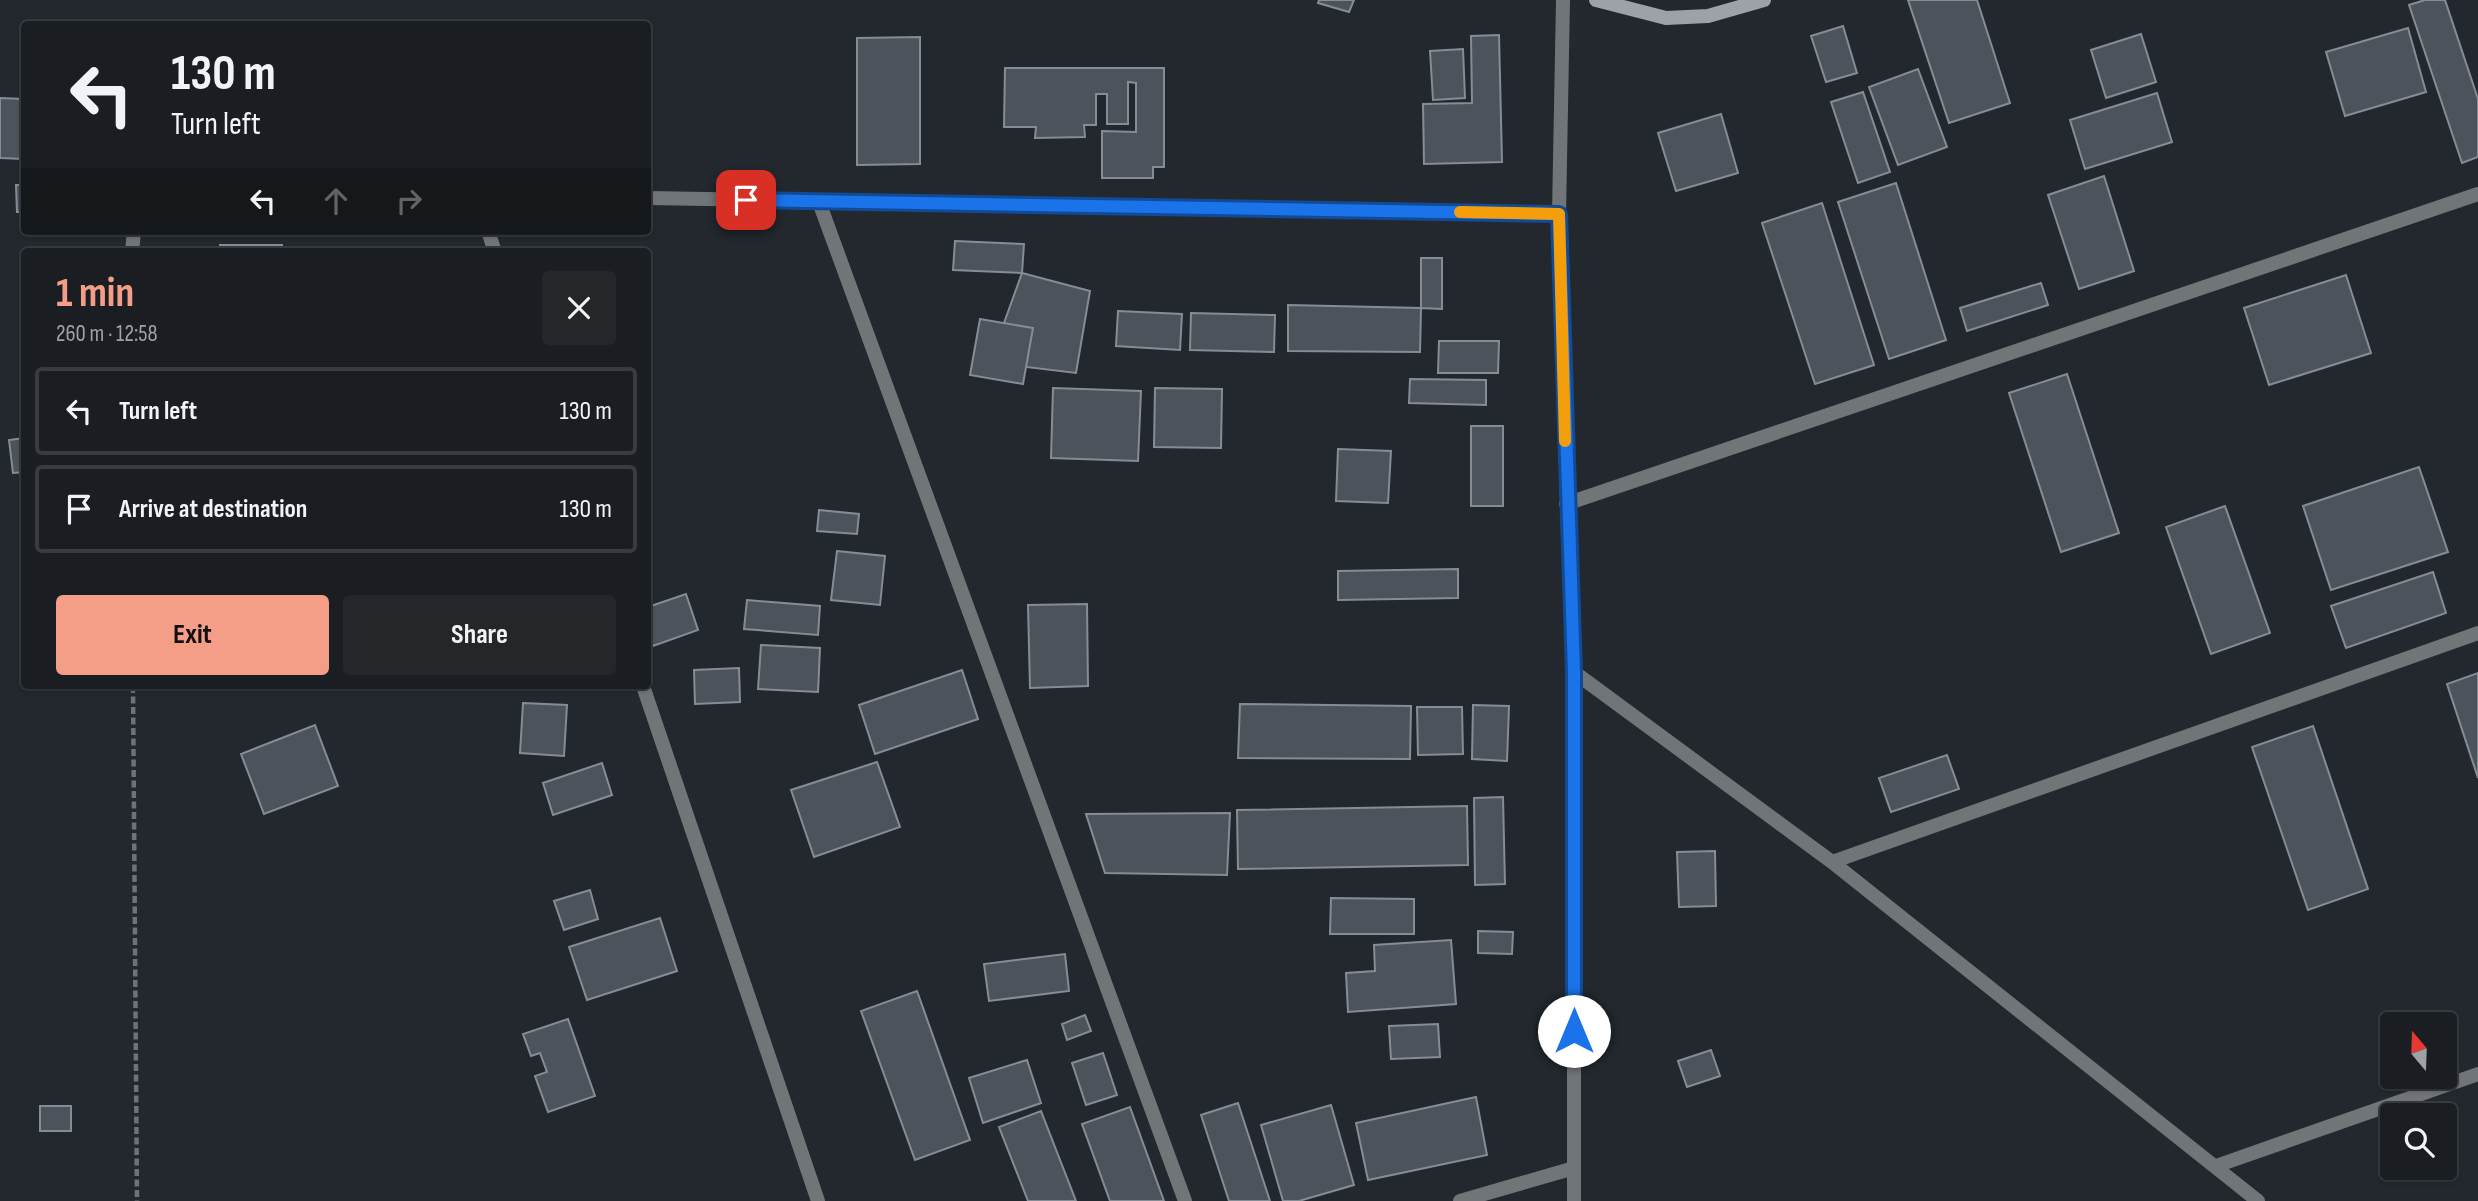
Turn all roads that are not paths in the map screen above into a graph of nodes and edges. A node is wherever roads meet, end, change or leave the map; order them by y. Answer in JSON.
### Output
{"nodes":[{"id":1,"x":1563,"y":0,"type":"edge"},
{"id":2,"x":1596,"y":0,"type":"edge"},
{"id":3,"x":1764,"y":0,"type":"edge"},
{"id":4,"x":2478,"y":194,"type":"edge"},
{"id":5,"x":651,"y":198,"type":"edge"},
{"id":6,"x":819,"y":202,"type":"junction"},
{"id":7,"x":1559,"y":214,"type":"junction"},
{"id":8,"x":1566,"y":504,"type":"junction"},
{"id":9,"x":2478,"y":633,"type":"edge"},
{"id":10,"x":1574,"y":672,"type":"junction"},
{"id":11,"x":644,"y":689,"type":"edge"},
{"id":12,"x":1832,"y":862,"type":"junction"},
{"id":13,"x":2478,"y":1074,"type":"edge"},
{"id":14,"x":2216,"y":1166,"type":"junction"},
{"id":15,"x":1574,"y":1168,"type":"junction"},
{"id":16,"x":818,"y":1201,"type":"edge"},
{"id":17,"x":1185,"y":1201,"type":"edge"},
{"id":18,"x":1460,"y":1201,"type":"edge"},
{"id":19,"x":1574,"y":1201,"type":"edge"},
{"id":20,"x":2258,"y":1201,"type":"edge"}],
"edges":[{"from":1,"to":7,"type":"street"},
{"from":2,"to":3,"type":"main road"},
{"from":4,"to":8,"type":"street"},
{"from":5,"to":6,"type":"street"},
{"from":6,"to":7,"type":"street"},
{"from":6,"to":17,"type":"street"},
{"from":7,"to":8,"type":"street"},
{"from":8,"to":10,"type":"street"},
{"from":9,"to":12,"type":"street"},
{"from":10,"to":12,"type":"street"},
{"from":10,"to":15,"type":"street"},
{"from":11,"to":16,"type":"street"},
{"from":12,"to":14,"type":"street"},
{"from":13,"to":14,"type":"street"},
{"from":14,"to":20,"type":"street"},
{"from":15,"to":18,"type":"street"},
{"from":15,"to":19,"type":"street"}]}
